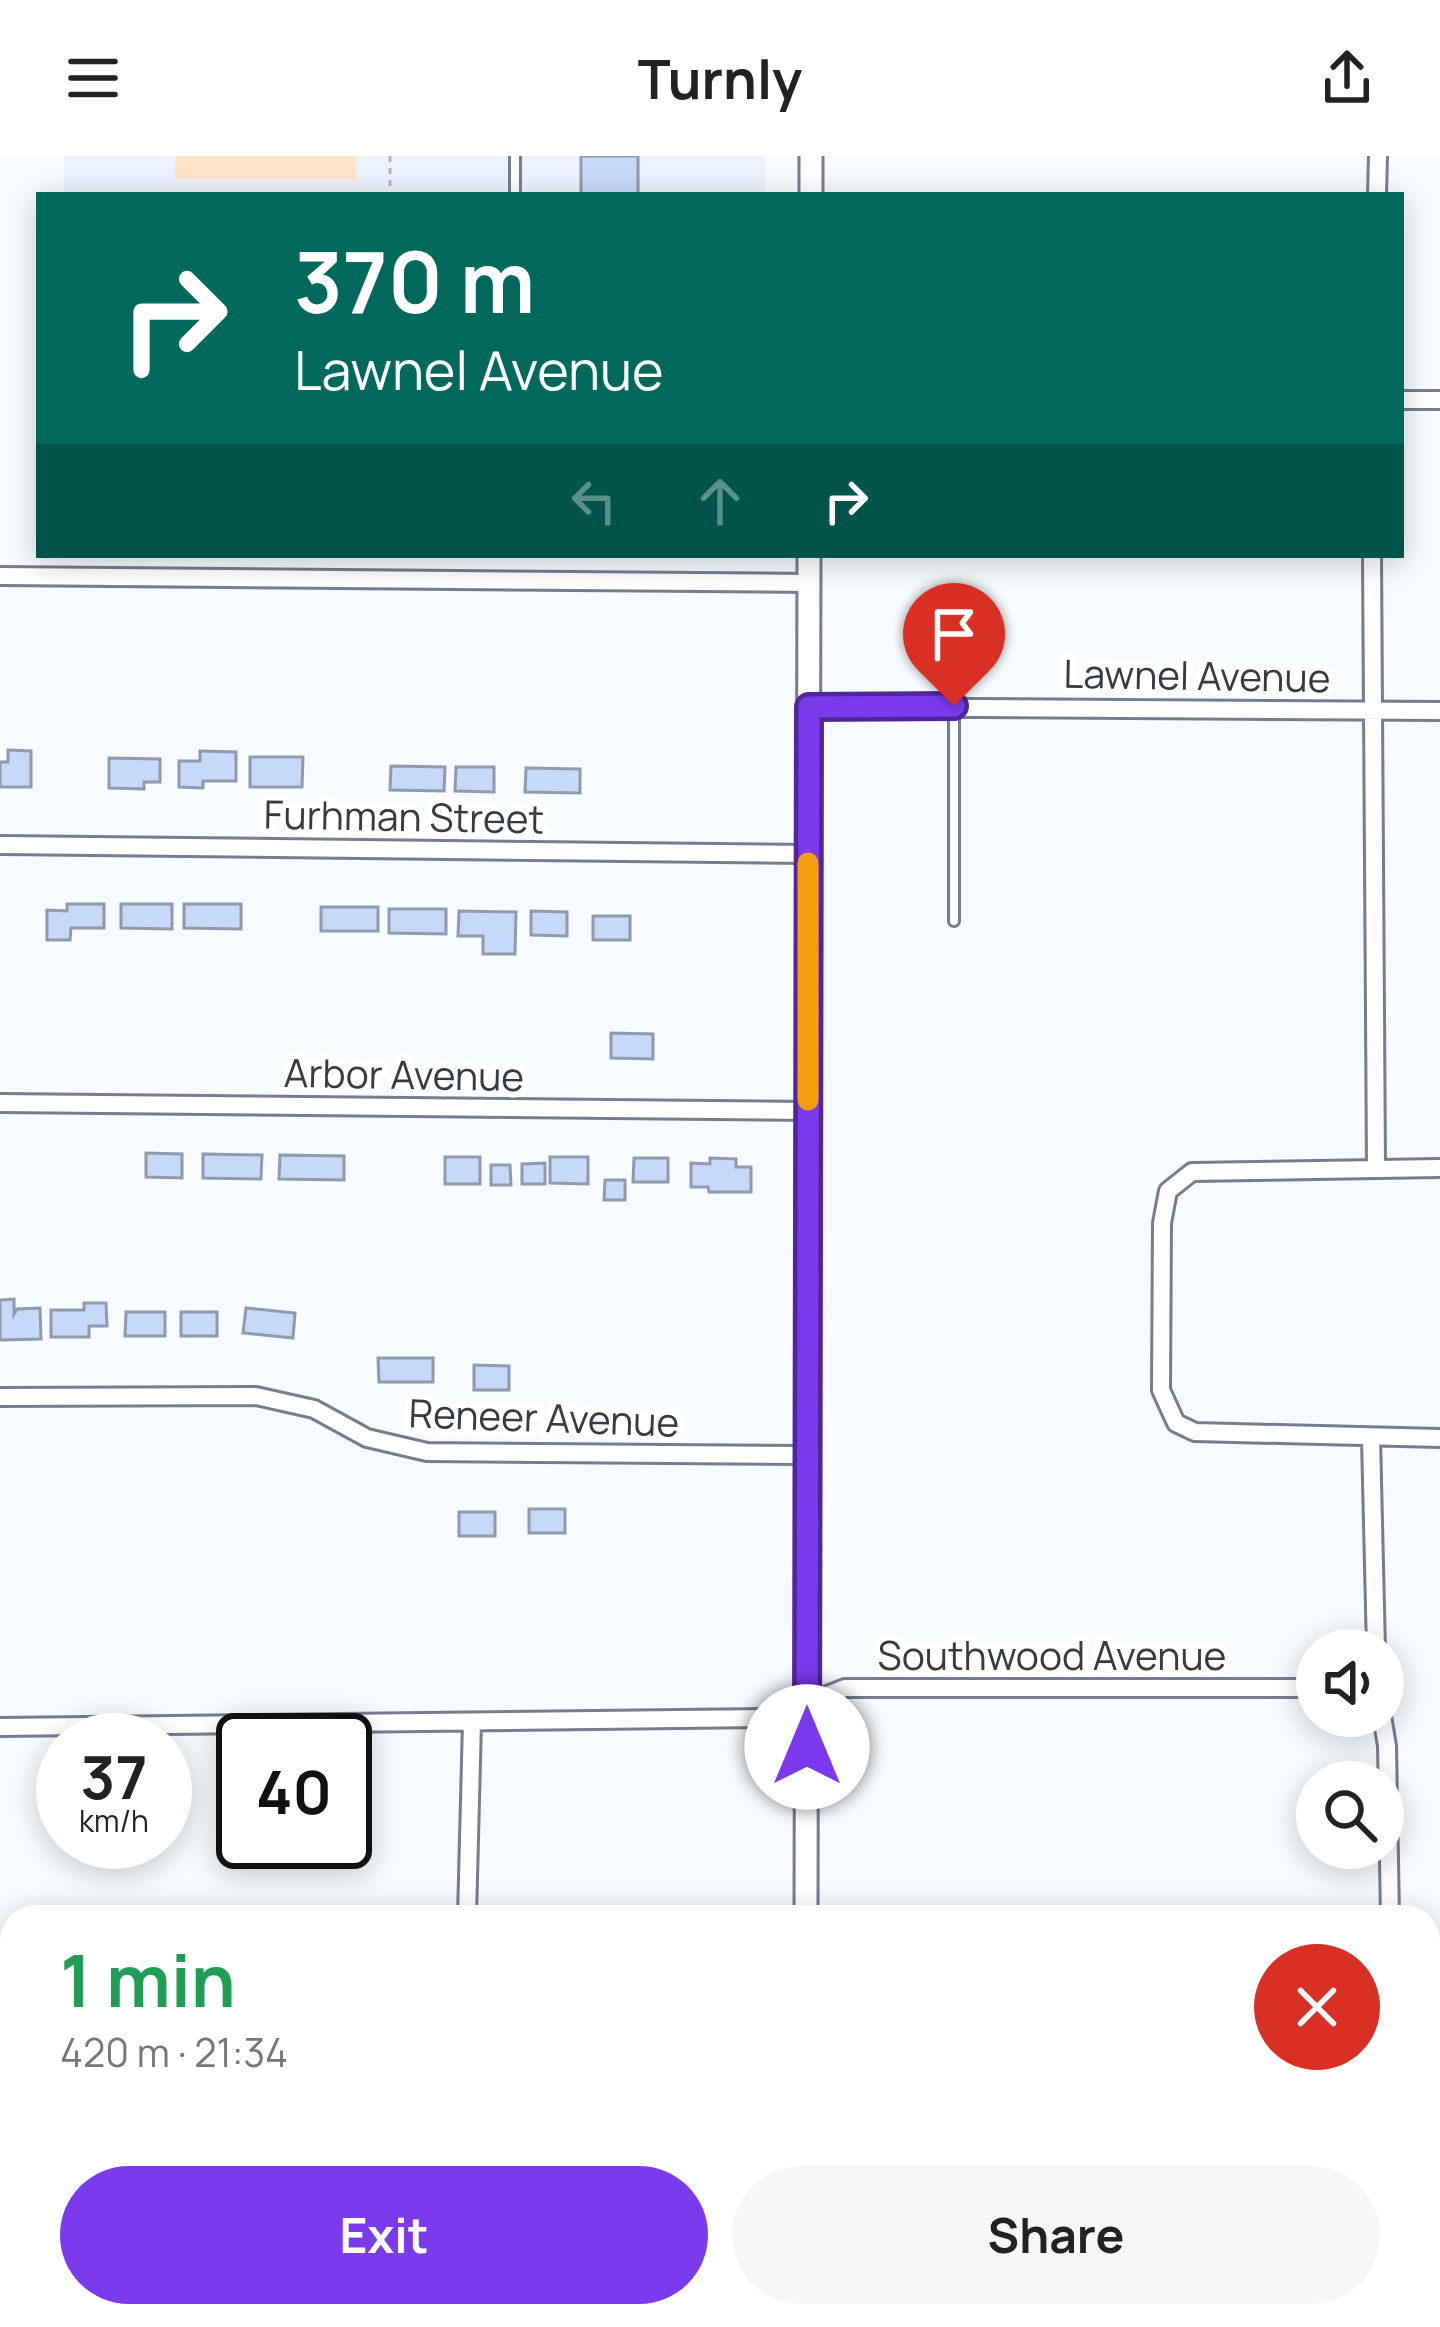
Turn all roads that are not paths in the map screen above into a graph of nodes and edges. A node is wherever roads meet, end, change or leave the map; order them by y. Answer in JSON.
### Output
{"nodes":[{"id":1,"x":514,"y":156,"type":"edge"},
{"id":2,"x":811,"y":156,"type":"edge"},
{"id":3,"x":1378,"y":156,"type":"edge"},
{"id":4,"x":515,"y":192,"type":"edge"},
{"id":5,"x":811,"y":192,"type":"edge"},
{"id":6,"x":1377,"y":192,"type":"edge"},
{"id":7,"x":1404,"y":400,"type":"edge"},
{"id":8,"x":1440,"y":400,"type":"edge"},
{"id":9,"x":809,"y":558,"type":"edge"},
{"id":10,"x":1372,"y":558,"type":"edge"},
{"id":11,"x":0,"y":576,"type":"edge"},
{"id":12,"x":808,"y":583,"type":"junction"},
{"id":13,"x":954,"y":706,"type":"junction"},
{"id":14,"x":809,"y":707,"type":"junction"},
{"id":15,"x":1372,"y":710,"type":"junction"},
{"id":16,"x":1440,"y":711,"type":"edge"},
{"id":17,"x":0,"y":845,"type":"edge"},
{"id":18,"x":808,"y":854,"type":"junction"},
{"id":19,"x":954,"y":921,"type":"dead end"},
{"id":20,"x":0,"y":1103,"type":"edge"},
{"id":21,"x":808,"y":1112,"type":"junction"},
{"id":22,"x":1376,"y":1167,"type":"junction"},
{"id":23,"x":1440,"y":1168,"type":"edge"},
{"id":24,"x":0,"y":1397,"type":"edge"},
{"id":25,"x":1371,"y":1438,"type":"junction"},
{"id":26,"x":1440,"y":1438,"type":"edge"},
{"id":27,"x":808,"y":1455,"type":"junction"},
{"id":28,"x":1376,"y":1629,"type":"edge"},
{"id":29,"x":1296,"y":1688,"type":"edge"},
{"id":30,"x":807,"y":1705,"type":"junction"},
{"id":31,"x":472,"y":1722,"type":"junction"},
{"id":32,"x":0,"y":1726,"type":"edge"},
{"id":33,"x":1386,"y":1737,"type":"edge"},
{"id":34,"x":467,"y":1905,"type":"edge"},
{"id":35,"x":806,"y":1905,"type":"edge"},
{"id":36,"x":1390,"y":1905,"type":"edge"}],
"edges":[{"from":1,"to":4,"type":"lane"},
{"from":2,"to":5,"type":"street"},
{"from":3,"to":6,"type":"street"},
{"from":7,"to":8,"type":"street"},
{"from":9,"to":12,"type":"street"},
{"from":10,"to":15,"type":"street"},
{"from":11,"to":12,"type":"street"},
{"from":12,"to":14,"type":"street"},
{"from":13,"to":14,"type":"street","name":"Lawnel Avenue"},
{"from":13,"to":15,"type":"street","name":"Lawnel Avenue"},
{"from":13,"to":19,"type":"lane"},
{"from":14,"to":18,"type":"street"},
{"from":15,"to":16,"type":"street","name":"Lawnel Avenue"},
{"from":15,"to":22,"type":"street"},
{"from":17,"to":18,"type":"street","name":"Furhman Street"},
{"from":18,"to":21,"type":"street"},
{"from":20,"to":21,"type":"street","name":"Arbor Avenue"},
{"from":21,"to":27,"type":"street"},
{"from":22,"to":23,"type":"street"},
{"from":22,"to":25,"type":"street"},
{"from":24,"to":27,"type":"street","name":"Reneer Avenue"},
{"from":25,"to":26,"type":"street"},
{"from":25,"to":28,"type":"street"},
{"from":27,"to":30,"type":"street"},
{"from":29,"to":30,"type":"street","name":"Southwood Avenue"},
{"from":30,"to":31,"type":"street","name":"Southwood Avenue"},
{"from":30,"to":35,"type":"street"},
{"from":31,"to":32,"type":"street","name":"Southwood Avenue"},
{"from":31,"to":34,"type":"street"},
{"from":33,"to":36,"type":"street"}]}
